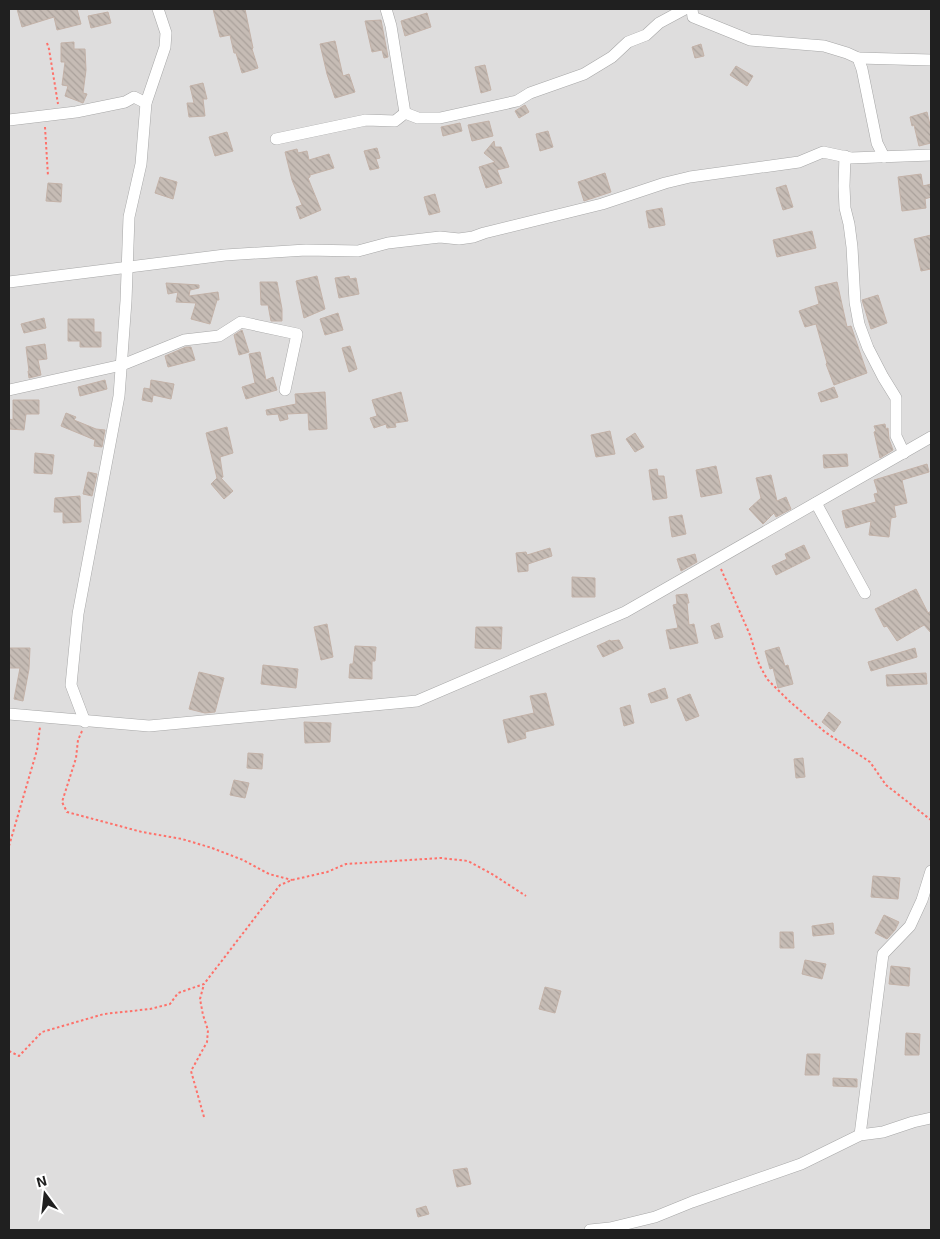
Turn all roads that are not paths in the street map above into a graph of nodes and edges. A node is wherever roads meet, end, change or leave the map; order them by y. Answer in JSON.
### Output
{"nodes":[{"id":1,"x":158,"y":9,"type":"edge"},
{"id":2,"x":386,"y":9,"type":"edge"},
{"id":3,"x":685,"y":9,"type":"edge"},
{"id":4,"x":692,"y":9,"type":"edge"},
{"id":5,"x":858,"y":58,"type":"junction"},
{"id":6,"x":931,"y":60,"type":"edge"},
{"id":7,"x":146,"y":103,"type":"junction"},
{"id":8,"x":405,"y":113,"type":"junction"},
{"id":9,"x":9,"y":120,"type":"edge"},
{"id":10,"x":276,"y":139,"type":"dead end"},
{"id":11,"x":845,"y":156,"type":"junction"},
{"id":12,"x":931,"y":156,"type":"edge"},
{"id":13,"x":884,"y":157,"type":"junction"},
{"id":14,"x":128,"y":266,"type":"junction"},
{"id":15,"x":9,"y":282,"type":"edge"},
{"id":16,"x":122,"y":365,"type":"junction"},
{"id":17,"x":9,"y":390,"type":"edge"},
{"id":18,"x":285,"y":390,"type":"dead end"},
{"id":19,"x":931,"y":437,"type":"edge"},
{"id":20,"x":904,"y":453,"type":"junction"},
{"id":21,"x":816,"y":503,"type":"junction"},
{"id":22,"x":865,"y":593,"type":"dead end"},
{"id":23,"x":9,"y":714,"type":"edge"},
{"id":24,"x":85,"y":722,"type":"junction"},
{"id":25,"x":931,"y":871,"type":"edge"},
{"id":26,"x":931,"y":1118,"type":"edge"},
{"id":27,"x":860,"y":1135,"type":"junction"},
{"id":28,"x":590,"y":1230,"type":"edge"}],
"edges":[{"from":1,"to":7,"type":"street"},
{"from":2,"to":8,"type":"street"},
{"from":3,"to":8,"type":"street"},
{"from":4,"to":5,"type":"street"},
{"from":5,"to":6,"type":"street"},
{"from":5,"to":13,"type":"street"},
{"from":7,"to":9,"type":"street"},
{"from":7,"to":14,"type":"street"},
{"from":8,"to":10,"type":"street"},
{"from":11,"to":13,"type":"street"},
{"from":11,"to":14,"type":"street"},
{"from":11,"to":20,"type":"street"},
{"from":12,"to":13,"type":"street"},
{"from":14,"to":15,"type":"street"},
{"from":14,"to":16,"type":"street"},
{"from":16,"to":17,"type":"street"},
{"from":16,"to":18,"type":"street"},
{"from":16,"to":24,"type":"street"},
{"from":19,"to":20,"type":"street"},
{"from":20,"to":21,"type":"street"},
{"from":21,"to":22,"type":"street"},
{"from":21,"to":24,"type":"street"},
{"from":23,"to":24,"type":"street"},
{"from":25,"to":27,"type":"street"},
{"from":26,"to":27,"type":"street"},
{"from":27,"to":28,"type":"street"}]}
